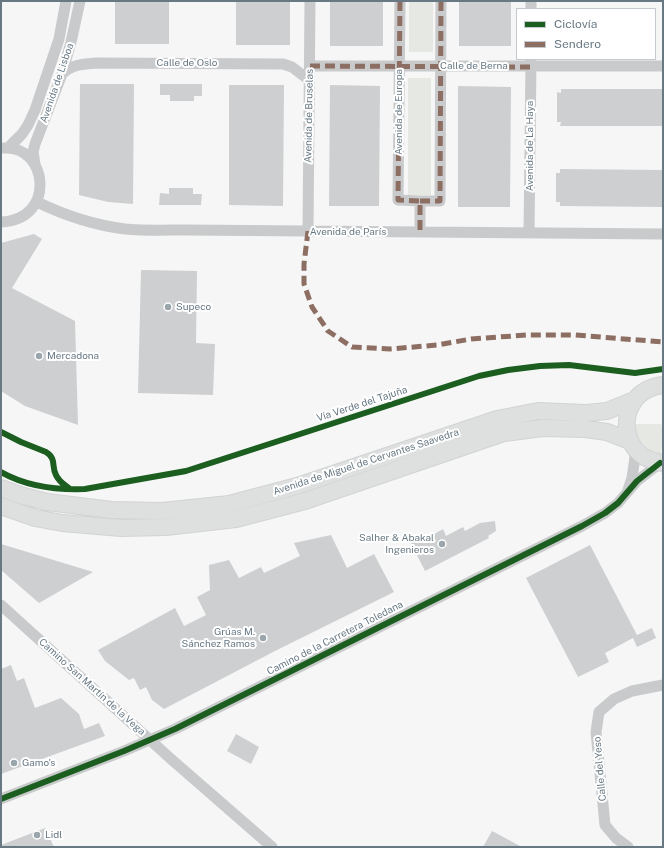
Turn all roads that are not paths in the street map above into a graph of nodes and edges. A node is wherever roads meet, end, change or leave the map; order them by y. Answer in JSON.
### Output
{"nodes":[{"id":1,"x":66,"y":1,"type":"edge"},
{"id":2,"x":80,"y":1,"type":"edge"},
{"id":3,"x":310,"y":1,"type":"edge"},
{"id":4,"x":400,"y":1,"type":"edge"},
{"id":5,"x":441,"y":1,"type":"edge"},
{"id":6,"x":531,"y":63,"type":"edge"},
{"id":7,"x":310,"y":66,"type":"junction"},
{"id":8,"x":399,"y":66,"type":"junction"},
{"id":9,"x":441,"y":66,"type":"junction"},
{"id":10,"x":663,"y":66,"type":"edge"},
{"id":11,"x":62,"y":74,"type":"junction"},
{"id":12,"x":309,"y":80,"type":"junction"},
{"id":13,"x":4,"y":148,"type":"edge"},
{"id":14,"x":35,"y":164,"type":"junction"},
{"id":15,"x":420,"y":201,"type":"junction"},
{"id":16,"x":37,"y":202,"type":"junction"},
{"id":17,"x":1,"y":222,"type":"edge"},
{"id":18,"x":308,"y":231,"type":"junction"},
{"id":19,"x":420,"y":232,"type":"junction"},
{"id":20,"x":529,"y":233,"type":"junction"},
{"id":21,"x":663,"y":234,"type":"edge"},
{"id":22,"x":663,"y":385,"type":"edge"},
{"id":23,"x":634,"y":400,"type":"junction"},
{"id":24,"x":633,"y":445,"type":"junction"},
{"id":25,"x":662,"y":463,"type":"edge"},
{"id":26,"x":1,"y":488,"type":"edge"},
{"id":27,"x":626,"y":494,"type":"junction"},
{"id":28,"x":1,"y":506,"type":"edge"},
{"id":29,"x":1,"y":606,"type":"edge"},
{"id":30,"x":663,"y":685,"type":"edge"},
{"id":31,"x":151,"y":740,"type":"junction"},
{"id":32,"x":1,"y":799,"type":"edge"},
{"id":33,"x":272,"y":847,"type":"edge"},
{"id":34,"x":628,"y":847,"type":"edge"}],
"edges":[{"from":1,"to":13,"type":"street","name":"Avenida de Lisboa"},
{"from":2,"to":11,"type":"street","name":"Avenida de Lisboa"},
{"from":3,"to":7,"type":"street","name":"Avenida de Bruselas"},
{"from":4,"to":8,"type":"street","name":"Avenida de Europa"},
{"from":5,"to":9,"type":"street","name":"Avenida de Europa"},
{"from":6,"to":9,"type":"street","name":"Calle de Berna"},
{"from":6,"to":10,"type":"street","name":"Calle de Berna"},
{"from":6,"to":20,"type":"street","name":"Avenida de La Haya"},
{"from":7,"to":8,"type":"street","name":"Calle de Berna"},
{"from":7,"to":12,"type":"street","name":"Avenida de Bruselas"},
{"from":8,"to":9,"type":"street","name":"Calle de Berna"},
{"from":8,"to":15,"type":"street","name":"Avenida de Europa"},
{"from":9,"to":15,"type":"street","name":"Avenida de Europa"},
{"from":11,"to":12,"type":"street","name":"Calle de Oslo"},
{"from":11,"to":14,"type":"street","name":"Avenida de Lisboa"},
{"from":12,"to":18,"type":"street","name":"Avenida de Bruselas"},
{"from":13,"to":14,"type":"street"},
{"from":14,"to":16,"type":"street","name":"Avenida de Lisboa"},
{"from":15,"to":19,"type":"street"},
{"from":16,"to":17,"type":"street"},
{"from":16,"to":18,"type":"street","name":"Avenida de París"},
{"from":18,"to":19,"type":"street","name":"Avenida de París"},
{"from":19,"to":20,"type":"street","name":"Avenida de París"},
{"from":20,"to":21,"type":"street","name":"Avenida de París"},
{"from":22,"to":23,"type":"main road","name":"Avenida de Miguel de Cervantes Saavedra"},
{"from":23,"to":24,"type":"main road"},
{"from":23,"to":26,"type":"main road","name":"Avenida de Miguel de Cervantes Saavedra"},
{"from":24,"to":25,"type":"main road","name":"Avenida de Miguel de Cervantes Saavedra"},
{"from":24,"to":27,"type":"street","name":"Camino de la Carretera Toledana"},
{"from":24,"to":28,"type":"main road","name":"Avenida de Miguel de Cervantes Saavedra"},
{"from":25,"to":27,"type":"street","name":"Camino de la Carretera Toledana"},
{"from":27,"to":31,"type":"street","name":"Camino de la Carretera Toledana"},
{"from":29,"to":31,"type":"street","name":"Camino San Martín de la Vega"},
{"from":30,"to":34,"type":"street","name":"Calle del Yeso"},
{"from":31,"to":32,"type":"street","name":"Camino de la Carretera Toledana"},
{"from":31,"to":33,"type":"street","name":"Camino San Martín de la Vega"}]}
